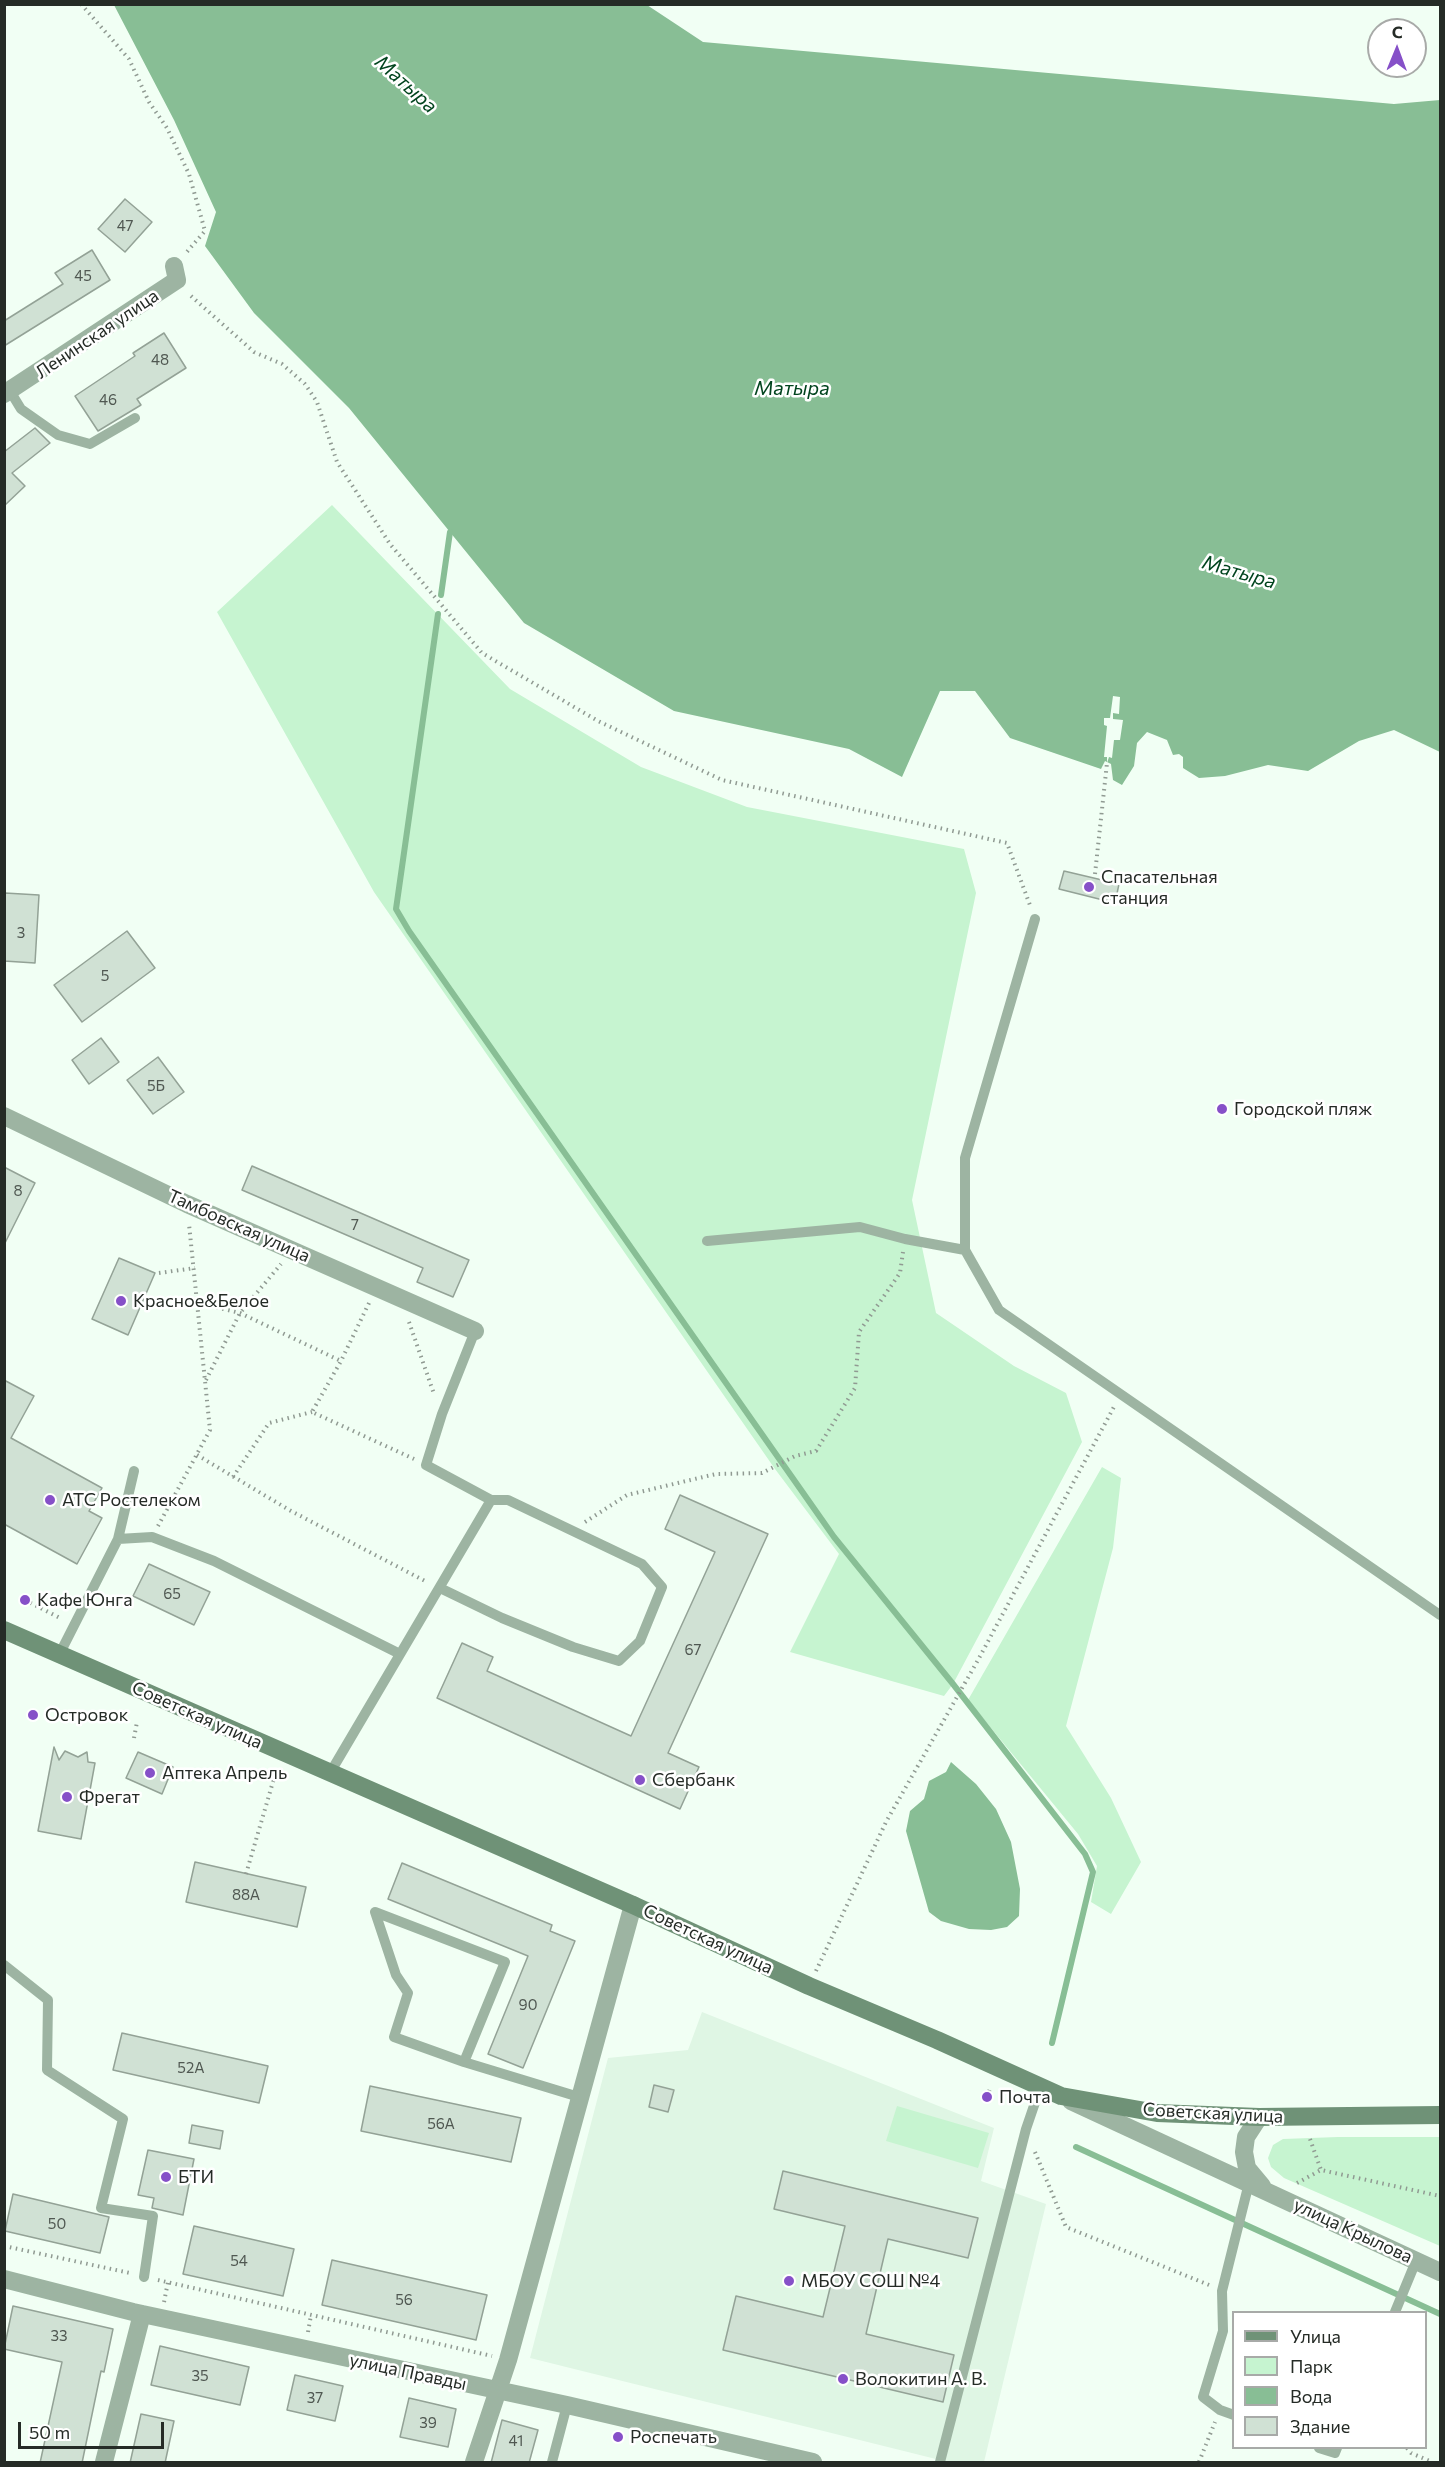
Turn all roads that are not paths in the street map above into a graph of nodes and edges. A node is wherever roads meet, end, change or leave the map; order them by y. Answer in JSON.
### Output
{"nodes":[{"id":1,"x":174,"y":266,"type":"road end"},
{"id":2,"x":7,"y":393,"type":"edge"},
{"id":3,"x":135,"y":418,"type":"dead end"},
{"id":4,"x":1035,"y":919,"type":"road end"},
{"id":5,"x":4,"y":1116,"type":"edge"},
{"id":6,"x":707,"y":1240,"type":"dead end"},
{"id":7,"x":965,"y":1250,"type":"junction"},
{"id":8,"x":475,"y":1331,"type":"joint"},
{"id":9,"x":134,"y":1471,"type":"dead end"},
{"id":10,"x":491,"y":1500,"type":"junction"},
{"id":11,"x":118,"y":1539,"type":"junction"},
{"id":12,"x":440,"y":1588,"type":"junction"},
{"id":13,"x":1440,"y":1615,"type":"edge"},
{"id":14,"x":4,"y":1630,"type":"edge"},
{"id":15,"x":400,"y":1654,"type":"junction"},
{"id":16,"x":59,"y":1655,"type":"junction"},
{"id":17,"x":330,"y":1773,"type":"junction"},
{"id":18,"x":633,"y":1905,"type":"junction"},
{"id":19,"x":4,"y":1965,"type":"edge"},
{"id":20,"x":464,"y":2062,"type":"junction"},
{"id":21,"x":1040,"y":2088,"type":"junction"},
{"id":22,"x":1061,"y":2096,"type":"junction"},
{"id":23,"x":579,"y":2097,"type":"junction"},
{"id":24,"x":1440,"y":2115,"type":"edge"},
{"id":25,"x":1259,"y":2117,"type":"junction"},
{"id":26,"x":1257,"y":2187,"type":"junction"},
{"id":27,"x":1416,"y":2261,"type":"junction"},
{"id":28,"x":1440,"y":2272,"type":"edge"},
{"id":29,"x":144,"y":2277,"type":"road end"},
{"id":30,"x":4,"y":2279,"type":"edge"},
{"id":31,"x":1396,"y":2311,"type":"edge"},
{"id":32,"x":142,"y":2314,"type":"junction"},
{"id":33,"x":497,"y":2391,"type":"junction"},
{"id":34,"x":567,"y":2405,"type":"junction"},
{"id":35,"x":1232,"y":2415,"type":"edge"},
{"id":36,"x":1323,"y":2449,"type":"edge"},
{"id":37,"x":1337,"y":2449,"type":"edge"},
{"id":38,"x":104,"y":2463,"type":"edge"},
{"id":39,"x":474,"y":2463,"type":"edge"},
{"id":40,"x":552,"y":2463,"type":"edge"},
{"id":41,"x":813,"y":2463,"type":"edge"},
{"id":42,"x":940,"y":2463,"type":"edge"}],
"edges":[{"from":1,"to":2,"type":"street","name":"Ленинская улица"},
{"from":2,"to":3,"type":"lane"},
{"from":4,"to":7,"type":"lane"},
{"from":5,"to":8,"type":"street","name":"Тамбовская улица"},
{"from":6,"to":7,"type":"lane"},
{"from":7,"to":13,"type":"lane"},
{"from":8,"to":10,"type":"lane"},
{"from":9,"to":11,"type":"lane"},
{"from":10,"to":12,"type":"lane"},
{"from":10,"to":12,"type":"lane"},
{"from":11,"to":15,"type":"lane"},
{"from":11,"to":16,"type":"lane"},
{"from":12,"to":15,"type":"lane"},
{"from":14,"to":16,"type":"main road","name":"Советская улица"},
{"from":15,"to":17,"type":"lane"},
{"from":16,"to":17,"type":"main road","name":"Советская улица"},
{"from":17,"to":18,"type":"main road","name":"Советская улица"},
{"from":18,"to":21,"type":"main road","name":"Советская улица"},
{"from":18,"to":23,"type":"street"},
{"from":19,"to":29,"type":"lane"},
{"from":20,"to":20,"type":"lane"},
{"from":20,"to":23,"type":"lane"},
{"from":21,"to":22,"type":"main road","name":"Советская улица"},
{"from":21,"to":42,"type":"lane"},
{"from":22,"to":25,"type":"main road","name":"Советская улица"},
{"from":22,"to":26,"type":"street","name":"улица Крылова"},
{"from":23,"to":33,"type":"street"},
{"from":24,"to":25,"type":"main road","name":"Советская улица"},
{"from":25,"to":26,"type":"street","name":"улица Крылова"},
{"from":26,"to":27,"type":"street","name":"улица Крылова"},
{"from":26,"to":35,"type":"lane"},
{"from":27,"to":28,"type":"street","name":"улица Крылова"},
{"from":27,"to":31,"type":"lane"},
{"from":30,"to":32,"type":"street","name":"улица Правды"},
{"from":32,"to":33,"type":"street","name":"улица Правды"},
{"from":32,"to":38,"type":"street"},
{"from":33,"to":34,"type":"street","name":"улица Правды"},
{"from":33,"to":39,"type":"street"},
{"from":34,"to":40,"type":"lane"},
{"from":34,"to":41,"type":"street","name":"улица Правды"},
{"from":36,"to":37,"type":"lane"}]}
